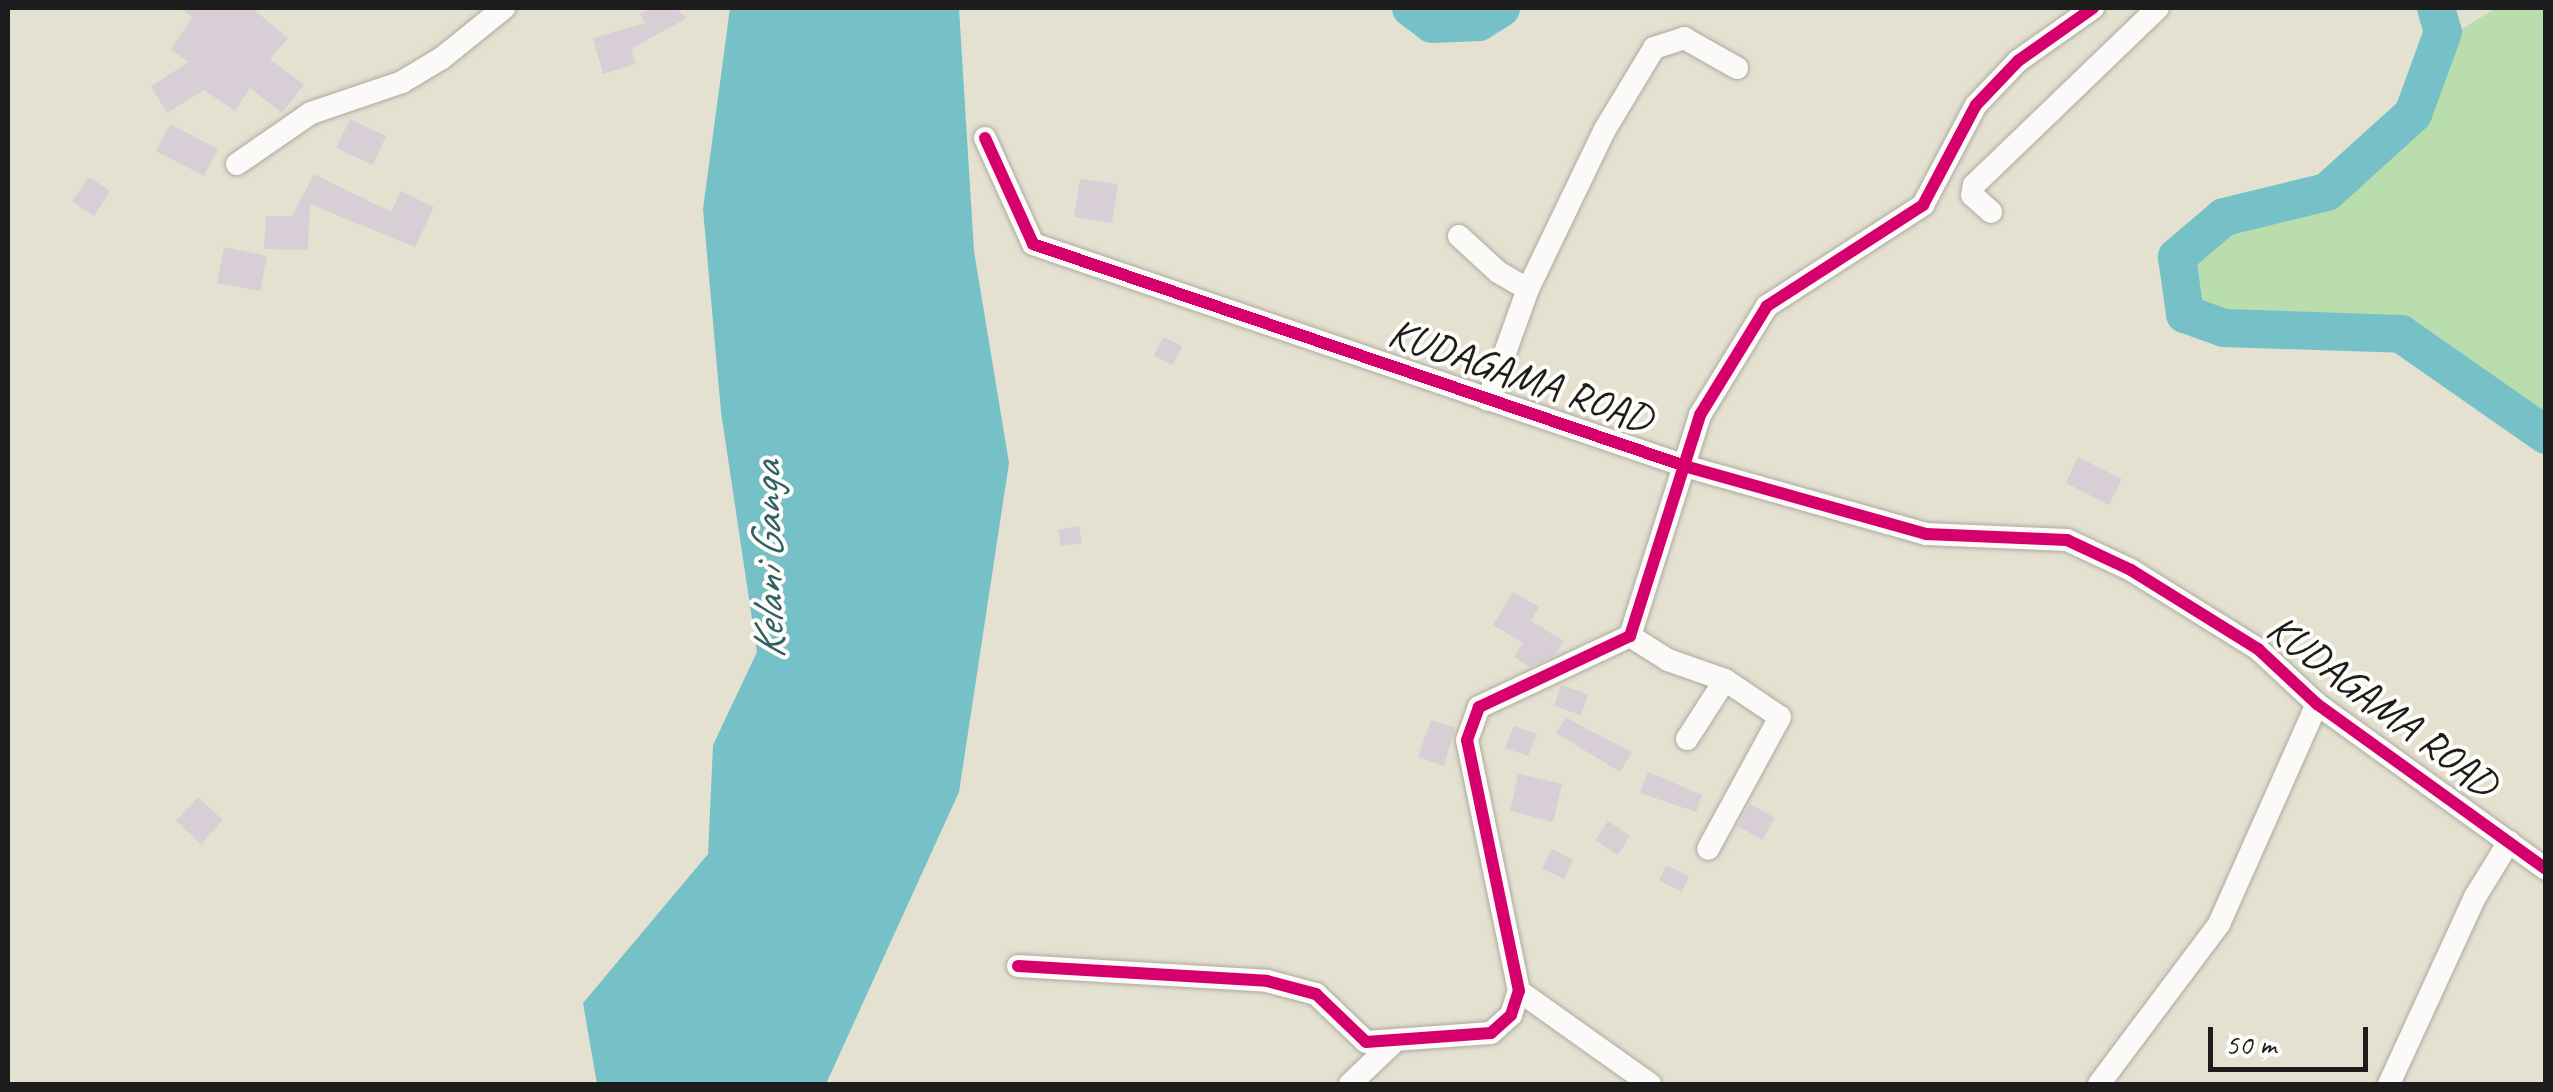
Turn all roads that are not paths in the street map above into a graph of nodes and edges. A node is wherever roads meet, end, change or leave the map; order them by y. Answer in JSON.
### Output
{"nodes":[{"id":1,"x":504,"y":8,"type":"edge"},
{"id":2,"x":2093,"y":8,"type":"edge"},
{"id":3,"x":2158,"y":8,"type":"edge"},
{"id":4,"x":1736,"y":68,"type":"dead end"},
{"id":5,"x":985,"y":138,"type":"dead end"},
{"id":6,"x":237,"y":164,"type":"dead end"},
{"id":7,"x":1991,"y":212,"type":"dead end"},
{"id":8,"x":1459,"y":236,"type":"dead end"},
{"id":9,"x":1528,"y":290,"type":"junction"},
{"id":10,"x":1488,"y":400,"type":"junction"},
{"id":11,"x":1688,"y":467,"type":"junction"},
{"id":12,"x":1630,"y":636,"type":"junction"},
{"id":13,"x":1724,"y":680,"type":"junction"},
{"id":14,"x":2317,"y":704,"type":"junction"},
{"id":15,"x":1687,"y":739,"type":"dead end"},
{"id":16,"x":2509,"y":842,"type":"junction"},
{"id":17,"x":1708,"y":849,"type":"dead end"},
{"id":18,"x":2546,"y":869,"type":"edge"},
{"id":19,"x":1018,"y":966,"type":"dead end"},
{"id":20,"x":1519,"y":991,"type":"junction"},
{"id":21,"x":1392,"y":1045,"type":"junction"},
{"id":22,"x":1350,"y":1084,"type":"edge"},
{"id":23,"x":1650,"y":1084,"type":"edge"},
{"id":24,"x":2099,"y":1084,"type":"edge"},
{"id":25,"x":2388,"y":1084,"type":"edge"}],
"edges":[{"from":1,"to":6,"type":"street"},
{"from":2,"to":11,"type":"street"},
{"from":3,"to":7,"type":"street"},
{"from":4,"to":9,"type":"street"},
{"from":5,"to":10,"type":"street","name":"KUDAGAMA ROAD"},
{"from":8,"to":9,"type":"street"},
{"from":9,"to":10,"type":"street"},
{"from":10,"to":11,"type":"street","name":"KUDAGAMA ROAD"},
{"from":11,"to":12,"type":"street"},
{"from":11,"to":14,"type":"street","name":"KUDAGAMA ROAD"},
{"from":12,"to":13,"type":"street"},
{"from":12,"to":20,"type":"street"},
{"from":13,"to":15,"type":"street"},
{"from":13,"to":17,"type":"street"},
{"from":14,"to":16,"type":"street","name":"KUDAGAMA ROAD"},
{"from":14,"to":24,"type":"street"},
{"from":16,"to":18,"type":"street","name":"KUDAGAMA ROAD"},
{"from":16,"to":25,"type":"street"},
{"from":19,"to":21,"type":"street"},
{"from":20,"to":21,"type":"street"},
{"from":20,"to":23,"type":"street"},
{"from":21,"to":22,"type":"street"}]}
